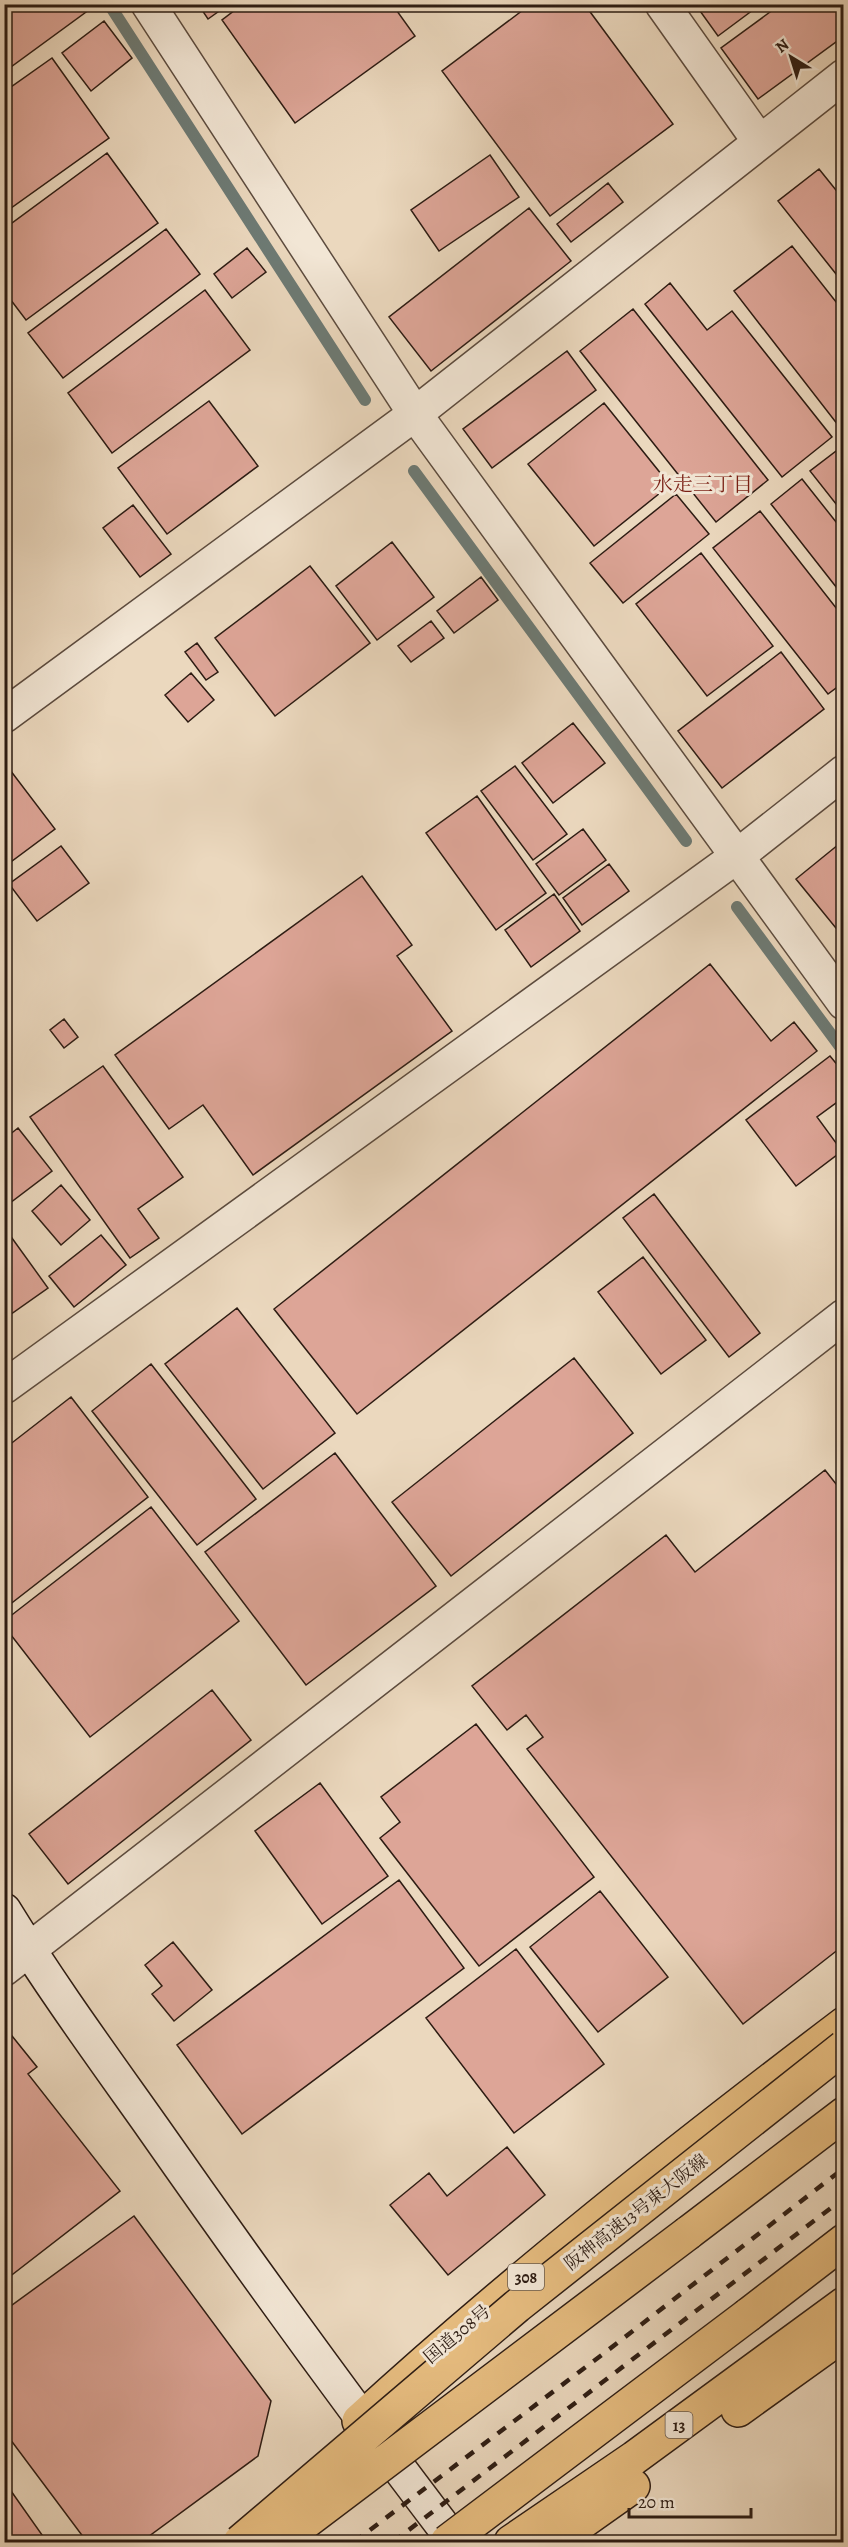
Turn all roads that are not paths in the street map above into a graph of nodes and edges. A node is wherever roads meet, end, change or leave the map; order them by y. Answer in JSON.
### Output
{"nodes":[{"id":1,"x":148,"y":4,"type":"edge"},
{"id":2,"x":662,"y":4,"type":"edge"},
{"id":3,"x":843,"y":76,"type":"edge"},
{"id":4,"x":759,"y":141,"type":"junction"},
{"id":5,"x":415,"y":414,"type":"junction"},
{"id":6,"x":4,"y":716,"type":"edge"},
{"id":7,"x":843,"y":772,"type":"edge"},
{"id":8,"x":736,"y":856,"type":"junction"},
{"id":9,"x":843,"y":1003,"type":"edge"},
{"id":10,"x":843,"y":1316,"type":"edge"},
{"id":11,"x":4,"y":1387,"type":"edge"},
{"id":12,"x":4,"y":1910,"type":"edge"},
{"id":13,"x":16,"y":1959,"type":"edge"},
{"id":14,"x":843,"y":2024,"type":"edge"},
{"id":15,"x":843,"y":2047,"type":"edge"},
{"id":16,"x":843,"y":2114,"type":"edge"},
{"id":17,"x":843,"y":2241,"type":"edge"},
{"id":18,"x":843,"y":2304,"type":"edge"},
{"id":19,"x":843,"y":2334,"type":"edge"},
{"id":20,"x":361,"y":2419,"type":"junction"},
{"id":21,"x":220,"y":2542,"type":"edge"},
{"id":22,"x":240,"y":2542,"type":"edge"},
{"id":23,"x":279,"y":2542,"type":"edge"},
{"id":24,"x":447,"y":2542,"type":"edge"},
{"id":25,"x":455,"y":2542,"type":"edge"},
{"id":26,"x":511,"y":2542,"type":"edge"},
{"id":27,"x":554,"y":2542,"type":"edge"}],
"edges":[{"from":1,"to":5,"type":"street"},
{"from":2,"to":4,"type":"street"},
{"from":3,"to":4,"type":"street"},
{"from":4,"to":5,"type":"street"},
{"from":5,"to":6,"type":"street"},
{"from":5,"to":8,"type":"street"},
{"from":7,"to":8,"type":"street"},
{"from":8,"to":9,"type":"street"},
{"from":8,"to":11,"type":"street"},
{"from":10,"to":13,"type":"street"},
{"from":12,"to":13,"type":"street"},
{"from":13,"to":20,"type":"street"},
{"from":14,"to":20,"type":"highway","name":"国道308号","number":"308"},
{"from":15,"to":22,"type":"highway","name":"阪神高速13号東大阪線","bridge":true},
{"from":16,"to":23,"type":"highway","bridge":true},
{"from":17,"to":24,"type":"highway","bridge":true},
{"from":18,"to":26,"type":"highway","number":"13"},
{"from":19,"to":27,"type":"highway"},
{"from":20,"to":21,"type":"highway","name":"国道308号","number":"308"},
{"from":20,"to":25,"type":"street"}]}
